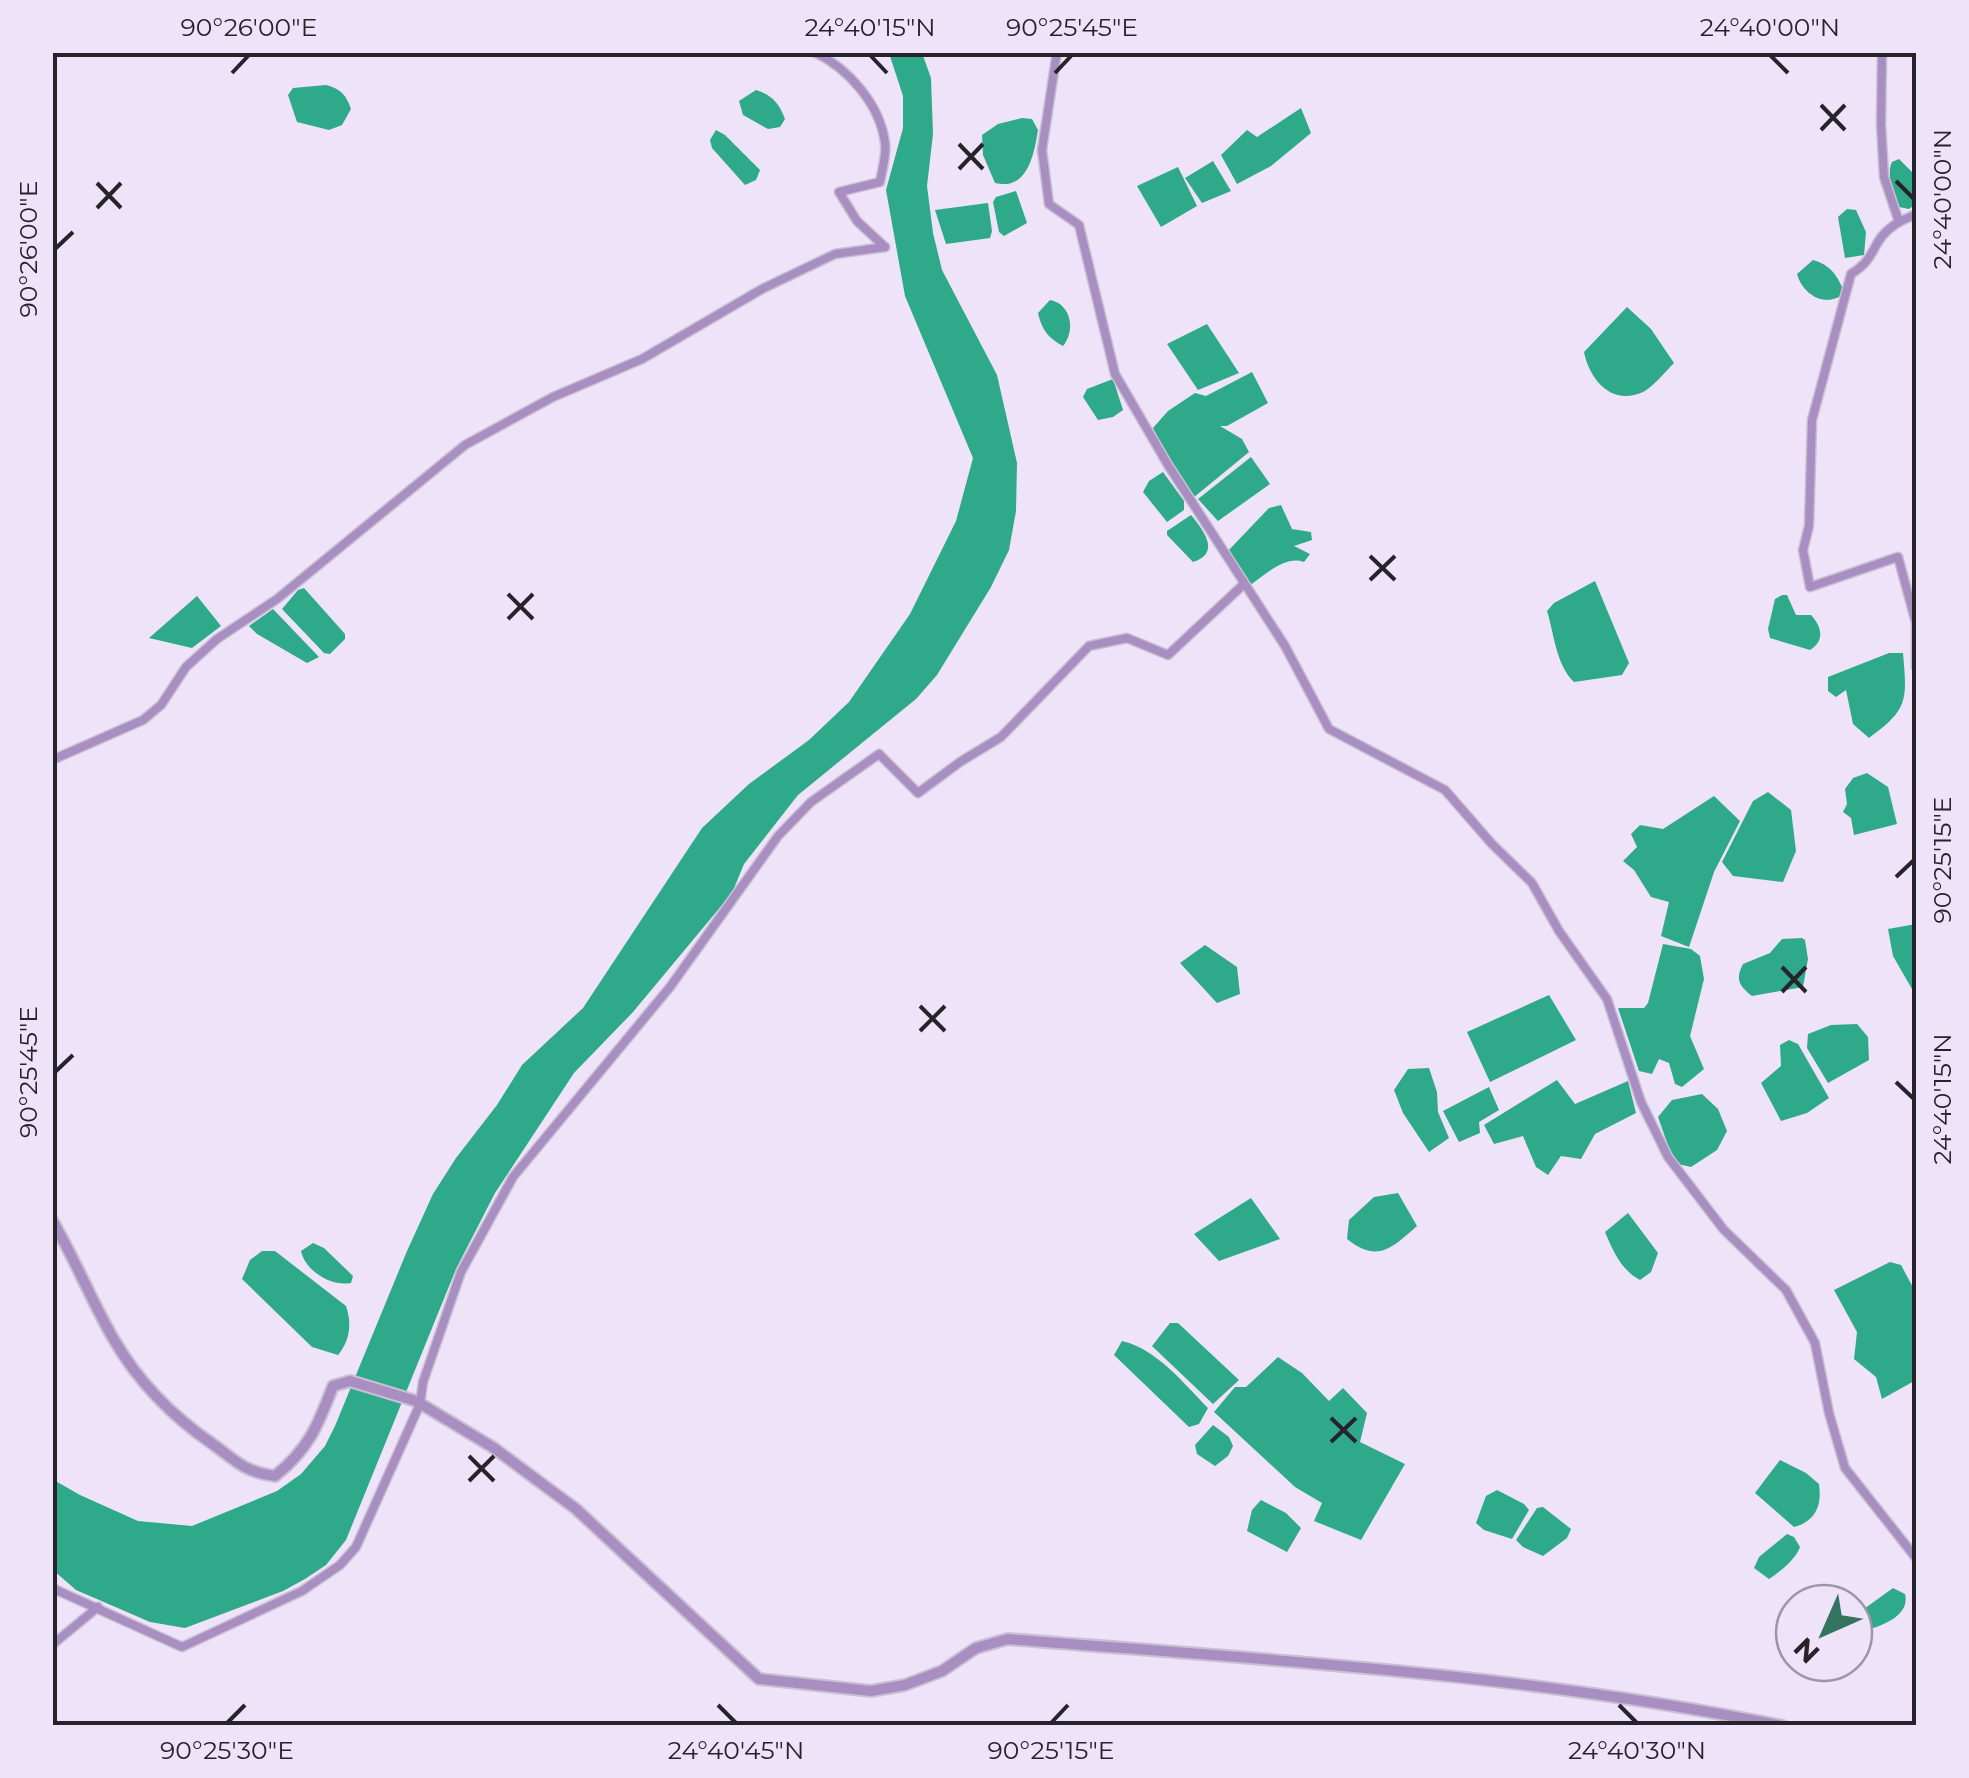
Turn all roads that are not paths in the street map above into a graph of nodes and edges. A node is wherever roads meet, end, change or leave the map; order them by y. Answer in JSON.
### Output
{"nodes":[{"id":1,"x":814,"y":52,"type":"edge"},
{"id":2,"x":1058,"y":52,"type":"edge"},
{"id":3,"x":1882,"y":52,"type":"edge"},
{"id":4,"x":1916,"y":214,"type":"edge"},
{"id":5,"x":1899,"y":222,"type":"junction"},
{"id":6,"x":1244,"y":584,"type":"junction"},
{"id":7,"x":1916,"y":666,"type":"edge"},
{"id":8,"x":52,"y":760,"type":"edge"},
{"id":9,"x":52,"y":1220,"type":"edge"},
{"id":10,"x":418,"y":1402,"type":"junction"},
{"id":11,"x":1916,"y":1558,"type":"edge"},
{"id":12,"x":52,"y":1588,"type":"edge"},
{"id":13,"x":98,"y":1608,"type":"junction"},
{"id":14,"x":52,"y":1645,"type":"edge"},
{"id":15,"x":1784,"y":1726,"type":"edge"}],
"edges":[{"from":1,"to":8,"type":"street"},
{"from":2,"to":6,"type":"street"},
{"from":3,"to":5,"type":"street"},
{"from":4,"to":5,"type":"street"},
{"from":5,"to":7,"type":"street"},
{"from":6,"to":10,"type":"street"},
{"from":6,"to":11,"type":"street"},
{"from":9,"to":10,"type":"street"},
{"from":10,"to":13,"type":"street"},
{"from":10,"to":15,"type":"street"},
{"from":12,"to":13,"type":"street"},
{"from":13,"to":14,"type":"street"}]}
